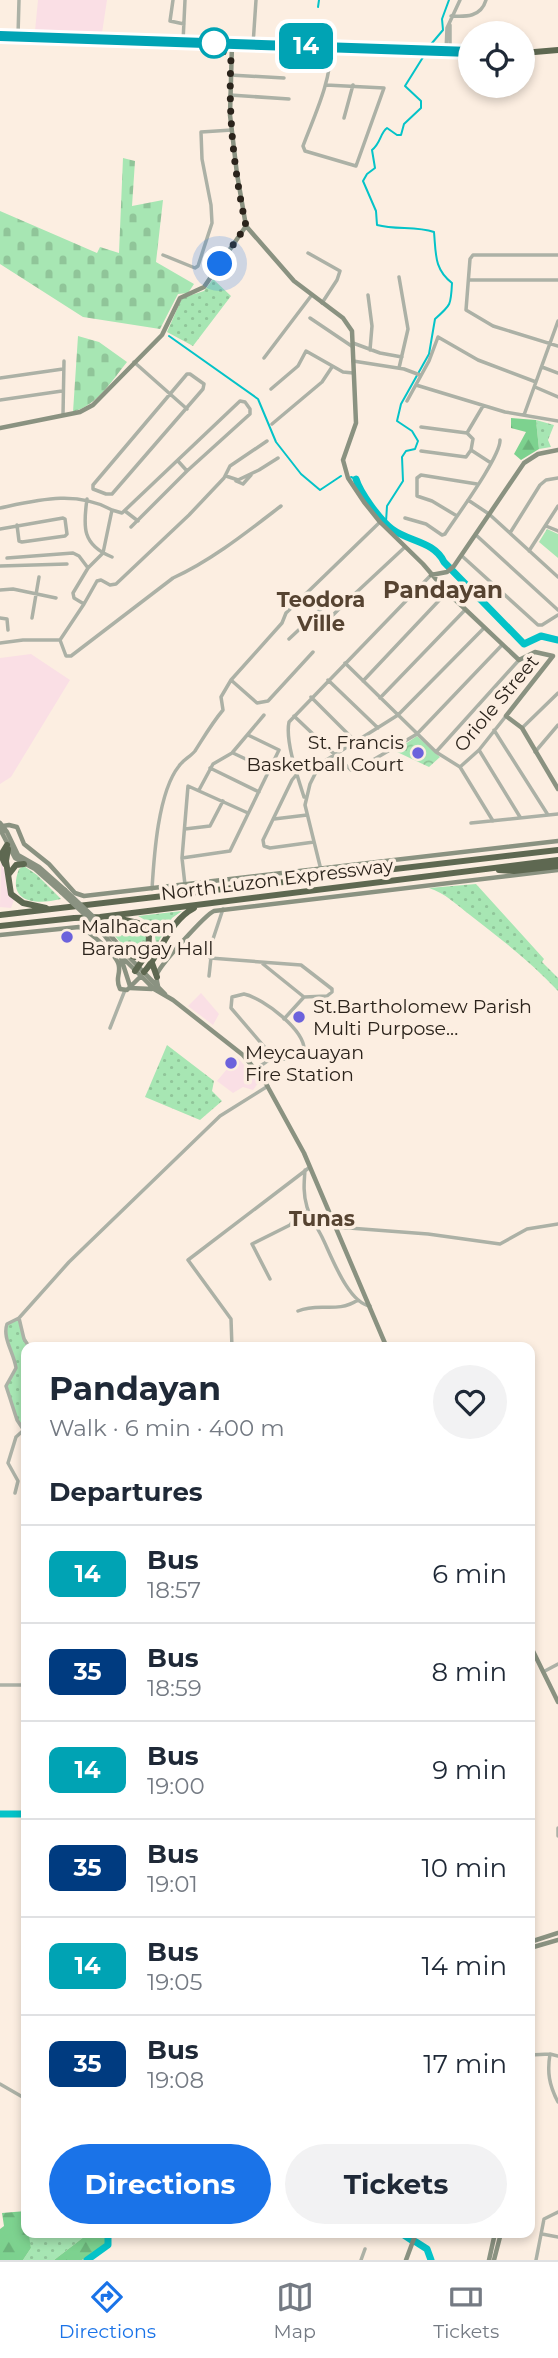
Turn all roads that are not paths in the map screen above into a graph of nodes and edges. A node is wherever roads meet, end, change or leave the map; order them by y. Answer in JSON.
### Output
{"nodes":[{"id":1,"x":19,"y":0,"type":"edge"},
{"id":2,"x":173,"y":0,"type":"edge"},
{"id":3,"x":185,"y":0,"type":"edge"},
{"id":4,"x":256,"y":0,"type":"edge"},
{"id":5,"x":460,"y":0,"type":"edge"},
{"id":6,"x":486,"y":0,"type":"edge"},
{"id":7,"x":452,"y":16,"type":"junction"},
{"id":8,"x":184,"y":23,"type":"junction"},
{"id":9,"x":0,"y":36,"type":"edge"},
{"id":10,"x":18,"y":37,"type":"junction"},
{"id":11,"x":183,"y":41,"type":"junction"},
{"id":12,"x":232,"y":44,"type":"junction"},
{"id":13,"x":253,"y":45,"type":"junction"},
{"id":14,"x":331,"y":47,"type":"junction"},
{"id":15,"x":558,"y":50,"type":"edge"},
{"id":16,"x":448,"y":51,"type":"junction"},
{"id":17,"x":458,"y":51,"type":"edge"},
{"id":18,"x":535,"y":51,"type":"edge"},
{"id":19,"x":230,"y":75,"type":"junction"},
{"id":20,"x":284,"y":78,"type":"dead end"},
{"id":21,"x":326,"y":85,"type":"junction"},
{"id":22,"x":353,"y":85,"type":"junction"},
{"id":23,"x":230,"y":96,"type":"junction"},
{"id":24,"x":289,"y":99,"type":"dead end"},
{"id":25,"x":344,"y":118,"type":"dead end"},
{"id":26,"x":232,"y":130,"type":"junction"},
{"id":27,"x":246,"y":226,"type":"junction"},
{"id":28,"x":308,"y":253,"type":"dead end"},
{"id":29,"x":163,"y":255,"type":"dead end"},
{"id":30,"x":558,"y":255,"type":"edge"},
{"id":31,"x":399,"y":277,"type":"dead end"},
{"id":32,"x":558,"y":279,"type":"edge"},
{"id":33,"x":469,"y":280,"type":"junction"},
{"id":34,"x":368,"y":295,"type":"dead end"},
{"id":35,"x":311,"y":296,"type":"junction"},
{"id":36,"x":322,"y":303,"type":"junction"},
{"id":37,"x":310,"y":318,"type":"dead end"},
{"id":38,"x":558,"y":322,"type":"edge"},
{"id":39,"x":551,"y":344,"type":"junction"},
{"id":40,"x":353,"y":345,"type":"junction"},
{"id":41,"x":558,"y":346,"type":"edge"},
{"id":42,"x":370,"y":350,"type":"junction"},
{"id":43,"x":402,"y":357,"type":"junction"},
{"id":44,"x":264,"y":358,"type":"dead end"},
{"id":45,"x":64,"y":361,"type":"dead end"},
{"id":46,"x":353,"y":361,"type":"junction"},
{"id":47,"x":134,"y":362,"type":"junction"},
{"id":48,"x":332,"y":367,"type":"junction"},
{"id":49,"x":542,"y":367,"type":"junction"},
{"id":50,"x":399,"y":368,"type":"junction"},
{"id":51,"x":63,"y":369,"type":"junction"},
{"id":52,"x":353,"y":373,"type":"junction"},
{"id":53,"x":558,"y":373,"type":"edge"},
{"id":54,"x":419,"y":374,"type":"junction"},
{"id":55,"x":0,"y":378,"type":"edge"},
{"id":56,"x":416,"y":385,"type":"junction"},
{"id":57,"x":536,"y":385,"type":"junction"},
{"id":58,"x":271,"y":389,"type":"dead end"},
{"id":59,"x":62,"y":391,"type":"junction"},
{"id":60,"x":171,"y":395,"type":"junction"},
{"id":61,"x":558,"y":397,"type":"edge"},
{"id":62,"x":0,"y":400,"type":"edge"},
{"id":63,"x":407,"y":401,"type":"dead end"},
{"id":64,"x":483,"y":406,"type":"junction"},
{"id":65,"x":187,"y":409,"type":"junction"},
{"id":66,"x":62,"y":415,"type":"junction"},
{"id":67,"x":524,"y":415,"type":"junction"},
{"id":68,"x":558,"y":421,"type":"edge"},
{"id":69,"x":272,"y":424,"type":"dead end"},
{"id":70,"x":0,"y":428,"type":"edge"},
{"id":71,"x":421,"y":428,"type":"dead end"},
{"id":72,"x":467,"y":433,"type":"junction"},
{"id":73,"x":500,"y":440,"type":"dead end"},
{"id":74,"x":267,"y":442,"type":"dead end"},
{"id":75,"x":471,"y":450,"type":"junction"},
{"id":76,"x":558,"y":450,"type":"edge"},
{"id":77,"x":421,"y":452,"type":"dead end"},
{"id":78,"x":278,"y":458,"type":"dead end"},
{"id":79,"x":178,"y":461,"type":"junction"},
{"id":80,"x":491,"y":463,"type":"junction"},
{"id":81,"x":187,"y":471,"type":"junction"},
{"id":82,"x":226,"y":476,"type":"junction"},
{"id":83,"x":558,"y":478,"type":"edge"},
{"id":84,"x":477,"y":484,"type":"junction"},
{"id":85,"x":87,"y":499,"type":"junction"},
{"id":86,"x":468,"y":500,"type":"junction"},
{"id":87,"x":281,"y":506,"type":"dead end"},
{"id":88,"x":558,"y":506,"type":"edge"},
{"id":89,"x":0,"y":508,"type":"edge"},
{"id":90,"x":112,"y":510,"type":"junction"},
{"id":91,"x":125,"y":510,"type":"junction"},
{"id":92,"x":489,"y":514,"type":"junction"},
{"id":93,"x":457,"y":516,"type":"junction"},
{"id":94,"x":405,"y":519,"type":"dead end"},
{"id":95,"x":138,"y":521,"type":"junction"},
{"id":96,"x":380,"y":522,"type":"junction"},
{"id":97,"x":17,"y":525,"type":"junction"},
{"id":98,"x":546,"y":526,"type":"junction"},
{"id":99,"x":131,"y":527,"type":"dead end"},
{"id":100,"x":0,"y":529,"type":"edge"},
{"id":101,"x":558,"y":531,"type":"edge"},
{"id":102,"x":510,"y":533,"type":"junction"},
{"id":103,"x":476,"y":535,"type":"junction"},
{"id":104,"x":405,"y":547,"type":"junction"},
{"id":105,"x":529,"y":551,"type":"junction"},
{"id":106,"x":103,"y":553,"type":"junction"},
{"id":107,"x":112,"y":556,"type":"dead end"},
{"id":108,"x":462,"y":556,"type":"junction"},
{"id":109,"x":7,"y":558,"type":"dead end"},
{"id":110,"x":66,"y":564,"type":"dead end"},
{"id":111,"x":0,"y":566,"type":"edge"},
{"id":112,"x":88,"y":568,"type":"junction"},
{"id":113,"x":431,"y":575,"type":"junction"},
{"id":114,"x":39,"y":577,"type":"dead end"},
{"id":115,"x":558,"y":577,"type":"edge"},
{"id":116,"x":0,"y":590,"type":"edge"},
{"id":117,"x":447,"y":592,"type":"junction"},
{"id":118,"x":37,"y":594,"type":"junction"},
{"id":119,"x":56,"y":598,"type":"dead end"},
{"id":120,"x":346,"y":602,"type":"junction"},
{"id":121,"x":84,"y":604,"type":"junction"},
{"id":122,"x":465,"y":610,"type":"junction"},
{"id":123,"x":558,"y":613,"type":"edge"},
{"id":124,"x":0,"y":618,"type":"edge"},
{"id":125,"x":32,"y":618,"type":"dead end"},
{"id":126,"x":311,"y":618,"type":"junction"},
{"id":127,"x":484,"y":628,"type":"junction"},
{"id":128,"x":8,"y":630,"type":"dead end"},
{"id":129,"x":289,"y":639,"type":"dead end"},
{"id":130,"x":60,"y":640,"type":"junction"},
{"id":131,"x":0,"y":643,"type":"edge"},
{"id":132,"x":502,"y":645,"type":"junction"},
{"id":133,"x":313,"y":652,"type":"dead end"},
{"id":134,"x":556,"y":657,"type":"edge"},
{"id":135,"x":519,"y":660,"type":"junction"},
{"id":136,"x":345,"y":663,"type":"junction"},
{"id":137,"x":231,"y":680,"type":"junction"},
{"id":138,"x":328,"y":680,"type":"junction"},
{"id":139,"x":363,"y":681,"type":"junction"},
{"id":140,"x":558,"y":693,"type":"edge"},
{"id":141,"x":311,"y":697,"type":"junction"},
{"id":142,"x":380,"y":698,"type":"junction"},
{"id":143,"x":264,"y":715,"type":"dead end"},
{"id":144,"x":398,"y":715,"type":"junction"},
{"id":145,"x":294,"y":716,"type":"junction"},
{"id":146,"x":506,"y":716,"type":"junction"},
{"id":147,"x":558,"y":725,"type":"edge"},
{"id":148,"x":377,"y":728,"type":"junction"},
{"id":149,"x":522,"y":728,"type":"junction"},
{"id":150,"x":495,"y":730,"type":"junction"},
{"id":151,"x":416,"y":734,"type":"junction"},
{"id":152,"x":248,"y":735,"type":"junction"},
{"id":153,"x":356,"y":741,"type":"junction"},
{"id":154,"x":291,"y":746,"type":"junction"},
{"id":155,"x":279,"y":750,"type":"junction"},
{"id":156,"x":479,"y":750,"type":"junction"},
{"id":157,"x":436,"y":752,"type":"junction"},
{"id":158,"x":535,"y":752,"type":"junction"},
{"id":159,"x":232,"y":753,"type":"junction"},
{"id":160,"x":334,"y":754,"type":"junction"},
{"id":161,"x":460,"y":767,"type":"junction"},
{"id":162,"x":210,"y":768,"type":"junction"},
{"id":163,"x":269,"y":770,"type":"junction"},
{"id":164,"x":297,"y":774,"type":"junction"},
{"id":165,"x":558,"y":789,"type":"edge"},
{"id":166,"x":199,"y":790,"type":"junction"},
{"id":167,"x":259,"y":792,"type":"junction"},
{"id":168,"x":305,"y":799,"type":"junction"},
{"id":169,"x":223,"y":801,"type":"junction"},
{"id":170,"x":248,"y":813,"type":"junction"},
{"id":171,"x":558,"y":814,"type":"edge"},
{"id":172,"x":307,"y":815,"type":"junction"},
{"id":173,"x":548,"y":815,"type":"junction"},
{"id":174,"x":520,"y":818,"type":"junction"},
{"id":175,"x":274,"y":819,"type":"junction"},
{"id":176,"x":493,"y":821,"type":"junction"},
{"id":177,"x":471,"y":823,"type":"dead end"},
{"id":178,"x":1,"y":826,"type":"edge"},
{"id":179,"x":184,"y":829,"type":"junction"},
{"id":180,"x":21,"y":840,"type":"junction"},
{"id":181,"x":558,"y":841,"type":"edge"},
{"id":182,"x":314,"y":842,"type":"junction"},
{"id":183,"x":7,"y":845,"type":"edge"},
{"id":184,"x":29,"y":848,"type":"junction"},
{"id":185,"x":558,"y":850,"type":"edge"},
{"id":186,"x":182,"y":858,"type":"junction"},
{"id":187,"x":22,"y":860,"type":"junction"},
{"id":188,"x":558,"y":860,"type":"edge"},
{"id":189,"x":558,"y":868,"type":"edge"},
{"id":190,"x":484,"y":869,"type":"junction"},
{"id":191,"x":321,"y":870,"type":"junction"},
{"id":192,"x":8,"y":871,"type":"junction"},
{"id":193,"x":186,"y":885,"type":"junction"},
{"id":194,"x":152,"y":889,"type":"junction"},
{"id":195,"x":202,"y":904,"type":"junction"},
{"id":196,"x":55,"y":909,"type":"junction"},
{"id":197,"x":223,"y":909,"type":"junction"},
{"id":198,"x":0,"y":915,"type":"edge"},
{"id":199,"x":100,"y":923,"type":"junction"},
{"id":200,"x":0,"y":926,"type":"edge"},
{"id":201,"x":0,"y":935,"type":"edge"},
{"id":202,"x":148,"y":952,"type":"junction"},
{"id":203,"x":122,"y":953,"type":"junction"},
{"id":204,"x":210,"y":958,"type":"junction"},
{"id":205,"x":261,"y":963,"type":"junction"},
{"id":206,"x":152,"y":964,"type":"junction"},
{"id":207,"x":140,"y":972,"type":"junction"},
{"id":208,"x":157,"y":972,"type":"junction"},
{"id":209,"x":209,"y":976,"type":"dead end"},
{"id":210,"x":156,"y":988,"type":"junction"},
{"id":211,"x":127,"y":989,"type":"junction"},
{"id":212,"x":304,"y":997,"type":"junction"},
{"id":213,"x":284,"y":1019,"type":"junction"},
{"id":214,"x":110,"y":1028,"type":"dead end"},
{"id":215,"x":273,"y":1057,"type":"junction"},
{"id":216,"x":256,"y":1069,"type":"junction"},
{"id":217,"x":268,"y":1087,"type":"junction"},
{"id":218,"x":307,"y":1168,"type":"junction"},
{"id":219,"x":308,"y":1211,"type":"junction"},
{"id":220,"x":558,"y":1224,"type":"edge"},
{"id":221,"x":336,"y":1227,"type":"junction"},
{"id":222,"x":270,"y":1279,"type":"dead end"},
{"id":223,"x":358,"y":1300,"type":"junction"},
{"id":224,"x":370,"y":1306,"type":"junction"},
{"id":225,"x":298,"y":1311,"type":"dead end"},
{"id":226,"x":19,"y":1318,"type":"junction"},
{"id":227,"x":26,"y":1342,"type":"edge"},
{"id":228,"x":232,"y":1342,"type":"edge"},
{"id":229,"x":384,"y":1342,"type":"edge"},
{"id":230,"x":21,"y":1424,"type":"edge"},
{"id":231,"x":21,"y":1434,"type":"edge"},
{"id":232,"x":15,"y":1493,"type":"dead end"},
{"id":233,"x":535,"y":1656,"type":"edge"},
{"id":234,"x":558,"y":1664,"type":"edge"},
{"id":235,"x":543,"y":1672,"type":"junction"},
{"id":236,"x":0,"y":1685,"type":"edge"},
{"id":237,"x":21,"y":1685,"type":"edge"},
{"id":238,"x":558,"y":1702,"type":"edge"},
{"id":239,"x":558,"y":1828,"type":"edge"},
{"id":240,"x":558,"y":1836,"type":"edge"},
{"id":241,"x":558,"y":1933,"type":"edge"},
{"id":242,"x":535,"y":1940,"type":"edge"},
{"id":243,"x":558,"y":1940,"type":"edge"},
{"id":244,"x":535,"y":1947,"type":"edge"},
{"id":245,"x":550,"y":2054,"type":"junction"},
{"id":246,"x":535,"y":2055,"type":"edge"},
{"id":247,"x":558,"y":2056,"type":"edge"},
{"id":248,"x":0,"y":2084,"type":"edge"},
{"id":249,"x":21,"y":2096,"type":"edge"},
{"id":250,"x":558,"y":2102,"type":"edge"},
{"id":251,"x":558,"y":2212,"type":"edge"},
{"id":252,"x":542,"y":2234,"type":"junction"},
{"id":253,"x":558,"y":2237,"type":"edge"},
{"id":254,"x":414,"y":2238,"type":"edge"},
{"id":255,"x":494,"y":2238,"type":"edge"},
{"id":256,"x":500,"y":2238,"type":"edge"},
{"id":257,"x":365,"y":2249,"type":"dead end"},
{"id":258,"x":361,"y":2260,"type":"edge"},
{"id":259,"x":406,"y":2260,"type":"edge"},
{"id":260,"x":489,"y":2260,"type":"edge"},
{"id":261,"x":494,"y":2260,"type":"edge"},
{"id":262,"x":536,"y":2260,"type":"edge"}],
"edges":[{"from":1,"to":10,"type":"street"},
{"from":2,"to":8,"type":"street"},
{"from":3,"to":8,"type":"street"},
{"from":4,"to":13,"type":"street"},
{"from":5,"to":7,"type":"street"},
{"from":6,"to":7,"type":"street"},
{"from":7,"to":16,"type":"street"},
{"from":8,"to":11,"type":"street"},
{"from":9,"to":10,"type":"highway"},
{"from":10,"to":11,"type":"highway"},
{"from":11,"to":12,"type":"highway"},
{"from":12,"to":13,"type":"highway"},
{"from":12,"to":19,"type":"street"},
{"from":13,"to":14,"type":"highway"},
{"from":14,"to":16,"type":"highway"},
{"from":14,"to":21,"type":"street"},
{"from":15,"to":18,"type":"highway"},
{"from":16,"to":17,"type":"highway"},
{"from":19,"to":20,"type":"street"},
{"from":19,"to":23,"type":"street"},
{"from":21,"to":22,"type":"street"},
{"from":21,"to":22,"type":"street"},
{"from":22,"to":25,"type":"street"},
{"from":23,"to":24,"type":"street"},
{"from":23,"to":26,"type":"street"},
{"from":26,"to":27,"type":"street"},
{"from":26,"to":29,"type":"street"},
{"from":27,"to":35,"type":"street"},
{"from":27,"to":47,"type":"street"},
{"from":28,"to":36,"type":"street"},
{"from":30,"to":33,"type":"street"},
{"from":31,"to":43,"type":"street"},
{"from":32,"to":33,"type":"street"},
{"from":33,"to":39,"type":"street"},
{"from":34,"to":42,"type":"street"},
{"from":35,"to":36,"type":"street"},
{"from":35,"to":44,"type":"street"},
{"from":36,"to":40,"type":"street"},
{"from":37,"to":40,"type":"street"},
{"from":38,"to":39,"type":"street"},
{"from":39,"to":41,"type":"street"},
{"from":39,"to":49,"type":"street"},
{"from":40,"to":42,"type":"street"},
{"from":40,"to":46,"type":"street"},
{"from":42,"to":43,"type":"street"},
{"from":43,"to":50,"type":"street"},
{"from":45,"to":51,"type":"street"},
{"from":46,"to":50,"type":"street"},
{"from":46,"to":52,"type":"street"},
{"from":47,"to":60,"type":"street"},
{"from":47,"to":66,"type":"street"},
{"from":48,"to":52,"type":"street"},
{"from":48,"to":58,"type":"street"},
{"from":48,"to":69,"type":"street"},
{"from":49,"to":53,"type":"street"},
{"from":49,"to":57,"type":"street"},
{"from":50,"to":54,"type":"street"},
{"from":51,"to":55,"type":"street"},
{"from":51,"to":59,"type":"street"},
{"from":52,"to":96,"type":"street"},
{"from":54,"to":56,"type":"street"},
{"from":54,"to":57,"type":"street"},
{"from":56,"to":63,"type":"street"},
{"from":56,"to":64,"type":"street"},
{"from":57,"to":61,"type":"street"},
{"from":57,"to":67,"type":"street"},
{"from":59,"to":62,"type":"street"},
{"from":59,"to":66,"type":"street"},
{"from":60,"to":65,"type":"street"},
{"from":60,"to":65,"type":"street"},
{"from":60,"to":65,"type":"street"},
{"from":64,"to":67,"type":"street"},
{"from":64,"to":72,"type":"street"},
{"from":66,"to":70,"type":"street"},
{"from":67,"to":68,"type":"street"},
{"from":71,"to":72,"type":"street"},
{"from":72,"to":75,"type":"street"},
{"from":73,"to":80,"type":"street"},
{"from":74,"to":82,"type":"street"},
{"from":75,"to":77,"type":"street"},
{"from":75,"to":80,"type":"street"},
{"from":76,"to":92,"type":"street"},
{"from":78,"to":82,"type":"street"},
{"from":79,"to":81,"type":"street"},
{"from":79,"to":81,"type":"street"},
{"from":79,"to":91,"type":"street"},
{"from":80,"to":84,"type":"street"},
{"from":81,"to":95,"type":"street"},
{"from":82,"to":121,"type":"street"},
{"from":83,"to":102,"type":"street"},
{"from":84,"to":86,"type":"street"},
{"from":84,"to":93,"type":"street"},
{"from":85,"to":89,"type":"street"},
{"from":85,"to":90,"type":"street"},
{"from":85,"to":106,"type":"street"},
{"from":86,"to":92,"type":"street"},
{"from":86,"to":93,"type":"street"},
{"from":87,"to":130,"type":"street"},
{"from":88,"to":98,"type":"street"},
{"from":90,"to":91,"type":"street"},
{"from":90,"to":106,"type":"street"},
{"from":91,"to":95,"type":"street"},
{"from":92,"to":102,"type":"street"},
{"from":92,"to":103,"type":"street"},
{"from":93,"to":94,"type":"street"},
{"from":95,"to":99,"type":"street"},
{"from":96,"to":104,"type":"street"},
{"from":96,"to":137,"type":"street"},
{"from":97,"to":97,"type":"street"},
{"from":97,"to":100,"type":"street"},
{"from":98,"to":101,"type":"street"},
{"from":98,"to":105,"type":"street"},
{"from":102,"to":105,"type":"street"},
{"from":103,"to":108,"type":"street"},
{"from":103,"to":123,"type":"street"},
{"from":104,"to":113,"type":"street"},
{"from":104,"to":120,"type":"street"},
{"from":105,"to":115,"type":"street"},
{"from":106,"to":107,"type":"street"},
{"from":106,"to":112,"type":"street"},
{"from":108,"to":113,"type":"street"},
{"from":108,"to":123,"type":"street"},
{"from":109,"to":112,"type":"street"},
{"from":110,"to":111,"type":"street"},
{"from":112,"to":121,"type":"street"},
{"from":113,"to":117,"type":"street"},
{"from":113,"to":136,"type":"street"},
{"from":114,"to":118,"type":"street"},
{"from":116,"to":118,"type":"street"},
{"from":117,"to":122,"type":"street"},
{"from":117,"to":139,"type":"street"},
{"from":118,"to":119,"type":"street"},
{"from":118,"to":125,"type":"street"},
{"from":120,"to":126,"type":"street"},
{"from":120,"to":126,"type":"street"},
{"from":121,"to":130,"type":"street"},
{"from":122,"to":127,"type":"street"},
{"from":122,"to":142,"type":"street"},
{"from":124,"to":128,"type":"street"},
{"from":126,"to":129,"type":"street"},
{"from":127,"to":132,"type":"street"},
{"from":127,"to":144,"type":"street"},
{"from":130,"to":131,"type":"street"},
{"from":132,"to":135,"type":"street"},
{"from":132,"to":151,"type":"street"},
{"from":133,"to":137,"type":"street"},
{"from":134,"to":135,"type":"street"},
{"from":134,"to":146,"type":"street","name":"Oriole Street"},
{"from":135,"to":157,"type":"street"},
{"from":136,"to":138,"type":"street"},
{"from":136,"to":139,"type":"street"},
{"from":137,"to":194,"type":"street"},
{"from":138,"to":141,"type":"street"},
{"from":138,"to":148,"type":"street"},
{"from":139,"to":142,"type":"street"},
{"from":140,"to":149,"type":"street"},
{"from":141,"to":145,"type":"street"},
{"from":141,"to":153,"type":"street"},
{"from":142,"to":144,"type":"street"},
{"from":143,"to":152,"type":"street"},
{"from":144,"to":148,"type":"street"},
{"from":144,"to":151,"type":"street"},
{"from":145,"to":154,"type":"street"},
{"from":145,"to":160,"type":"street"},
{"from":146,"to":149,"type":"street"},
{"from":146,"to":150,"type":"street","name":"Oriole Street"},
{"from":147,"to":158,"type":"street"},
{"from":148,"to":153,"type":"street"},
{"from":149,"to":158,"type":"street"},
{"from":150,"to":156,"type":"street","name":"Oriole Street"},
{"from":150,"to":173,"type":"street"},
{"from":151,"to":157,"type":"street"},
{"from":151,"to":160,"type":"street"},
{"from":152,"to":155,"type":"street"},
{"from":152,"to":159,"type":"street"},
{"from":153,"to":160,"type":"street"},
{"from":154,"to":155,"type":"street"},
{"from":154,"to":164,"type":"street"},
{"from":155,"to":163,"type":"street"},
{"from":156,"to":161,"type":"street","name":"Oriole Street"},
{"from":156,"to":174,"type":"street"},
{"from":157,"to":161,"type":"street"},
{"from":158,"to":165,"type":"street"},
{"from":159,"to":162,"type":"street"},
{"from":159,"to":163,"type":"street"},
{"from":160,"to":168,"type":"street"},
{"from":161,"to":176,"type":"street"},
{"from":162,"to":166,"type":"street"},
{"from":162,"to":167,"type":"street"},
{"from":163,"to":167,"type":"street"},
{"from":164,"to":168,"type":"street"},
{"from":164,"to":175,"type":"street"},
{"from":166,"to":169,"type":"street"},
{"from":166,"to":179,"type":"street"},
{"from":167,"to":170,"type":"street"},
{"from":168,"to":172,"type":"street"},
{"from":169,"to":170,"type":"street"},
{"from":169,"to":179,"type":"street"},
{"from":170,"to":186,"type":"street"},
{"from":171,"to":173,"type":"street"},
{"from":172,"to":175,"type":"street"},
{"from":172,"to":182,"type":"street"},
{"from":173,"to":174,"type":"street"},
{"from":174,"to":176,"type":"street"},
{"from":175,"to":182,"type":"street"},
{"from":176,"to":177,"type":"street"},
{"from":178,"to":180,"type":"street"},
{"from":178,"to":183,"type":"street"},
{"from":179,"to":186,"type":"street"},
{"from":180,"to":183,"type":"street"},
{"from":180,"to":184,"type":"street"},
{"from":181,"to":191,"type":"street"},
{"from":182,"to":191,"type":"street"},
{"from":183,"to":187,"type":"street"},
{"from":183,"to":192,"type":"highway"},
{"from":184,"to":187,"type":"street"},
{"from":184,"to":194,"type":"street"},
{"from":185,"to":196,"type":"highway","name":"North Luzon Expressway"},
{"from":186,"to":193,"type":"street"},
{"from":187,"to":192,"type":"highway"},
{"from":187,"to":199,"type":"street","bridge":true},
{"from":188,"to":190,"type":"highway","name":"North Luzon Expressway"},
{"from":189,"to":190,"type":"highway"},
{"from":189,"to":197,"type":"street"},
{"from":190,"to":195,"type":"highway","name":"North Luzon Expressway"},
{"from":191,"to":193,"type":"street"},
{"from":192,"to":196,"type":"highway"},
{"from":193,"to":194,"type":"street"},
{"from":195,"to":199,"type":"highway","name":"North Luzon Expressway"},
{"from":195,"to":206,"type":"highway"},
{"from":196,"to":198,"type":"highway","name":"North Luzon Expressway"},
{"from":197,"to":204,"type":"street"},
{"from":197,"to":208,"type":"street"},
{"from":199,"to":200,"type":"highway","name":"North Luzon Expressway"},
{"from":199,"to":202,"type":"highway"},
{"from":199,"to":203,"type":"street"},
{"from":201,"to":211,"type":"street"},
{"from":202,"to":203,"type":"highway"},
{"from":202,"to":207,"type":"highway"},
{"from":203,"to":207,"type":"street"},
{"from":203,"to":211,"type":"street"},
{"from":204,"to":205,"type":"street"},
{"from":204,"to":209,"type":"street"},
{"from":205,"to":212,"type":"street"},
{"from":205,"to":212,"type":"street"},
{"from":206,"to":207,"type":"highway"},
{"from":206,"to":208,"type":"highway"},
{"from":207,"to":208,"type":"street"},
{"from":207,"to":210,"type":"street"},
{"from":207,"to":211,"type":"street"},
{"from":208,"to":210,"type":"street"},
{"from":210,"to":211,"type":"street"},
{"from":210,"to":216,"type":"street"},
{"from":211,"to":214,"type":"street"},
{"from":212,"to":213,"type":"street"},
{"from":213,"to":215,"type":"street"},
{"from":213,"to":215,"type":"street"},
{"from":215,"to":216,"type":"street"},
{"from":216,"to":217,"type":"street"},
{"from":217,"to":218,"type":"street"},
{"from":217,"to":226,"type":"street"},
{"from":218,"to":219,"type":"street"},
{"from":218,"to":221,"type":"street"},
{"from":218,"to":228,"type":"street"},
{"from":219,"to":222,"type":"street"},
{"from":219,"to":223,"type":"street"},
{"from":220,"to":221,"type":"street"},
{"from":221,"to":224,"type":"street"},
{"from":223,"to":224,"type":"street"},
{"from":223,"to":225,"type":"street"},
{"from":224,"to":229,"type":"street"},
{"from":226,"to":227,"type":"street"},
{"from":226,"to":230,"type":"street"},
{"from":231,"to":232,"type":"street"},
{"from":233,"to":235,"type":"street"},
{"from":234,"to":235,"type":"street"},
{"from":235,"to":238,"type":"street"},
{"from":236,"to":237,"type":"street"},
{"from":239,"to":240,"type":"street"},
{"from":241,"to":242,"type":"street"},
{"from":243,"to":244,"type":"street"},
{"from":245,"to":246,"type":"street"},
{"from":245,"to":247,"type":"street"},
{"from":245,"to":250,"type":"street"},
{"from":248,"to":249,"type":"street"},
{"from":251,"to":252,"type":"street"},
{"from":252,"to":253,"type":"street"},
{"from":252,"to":262,"type":"street"},
{"from":254,"to":259,"type":"street"},
{"from":255,"to":260,"type":"street"},
{"from":256,"to":261,"type":"street"},
{"from":257,"to":258,"type":"street"}]}
